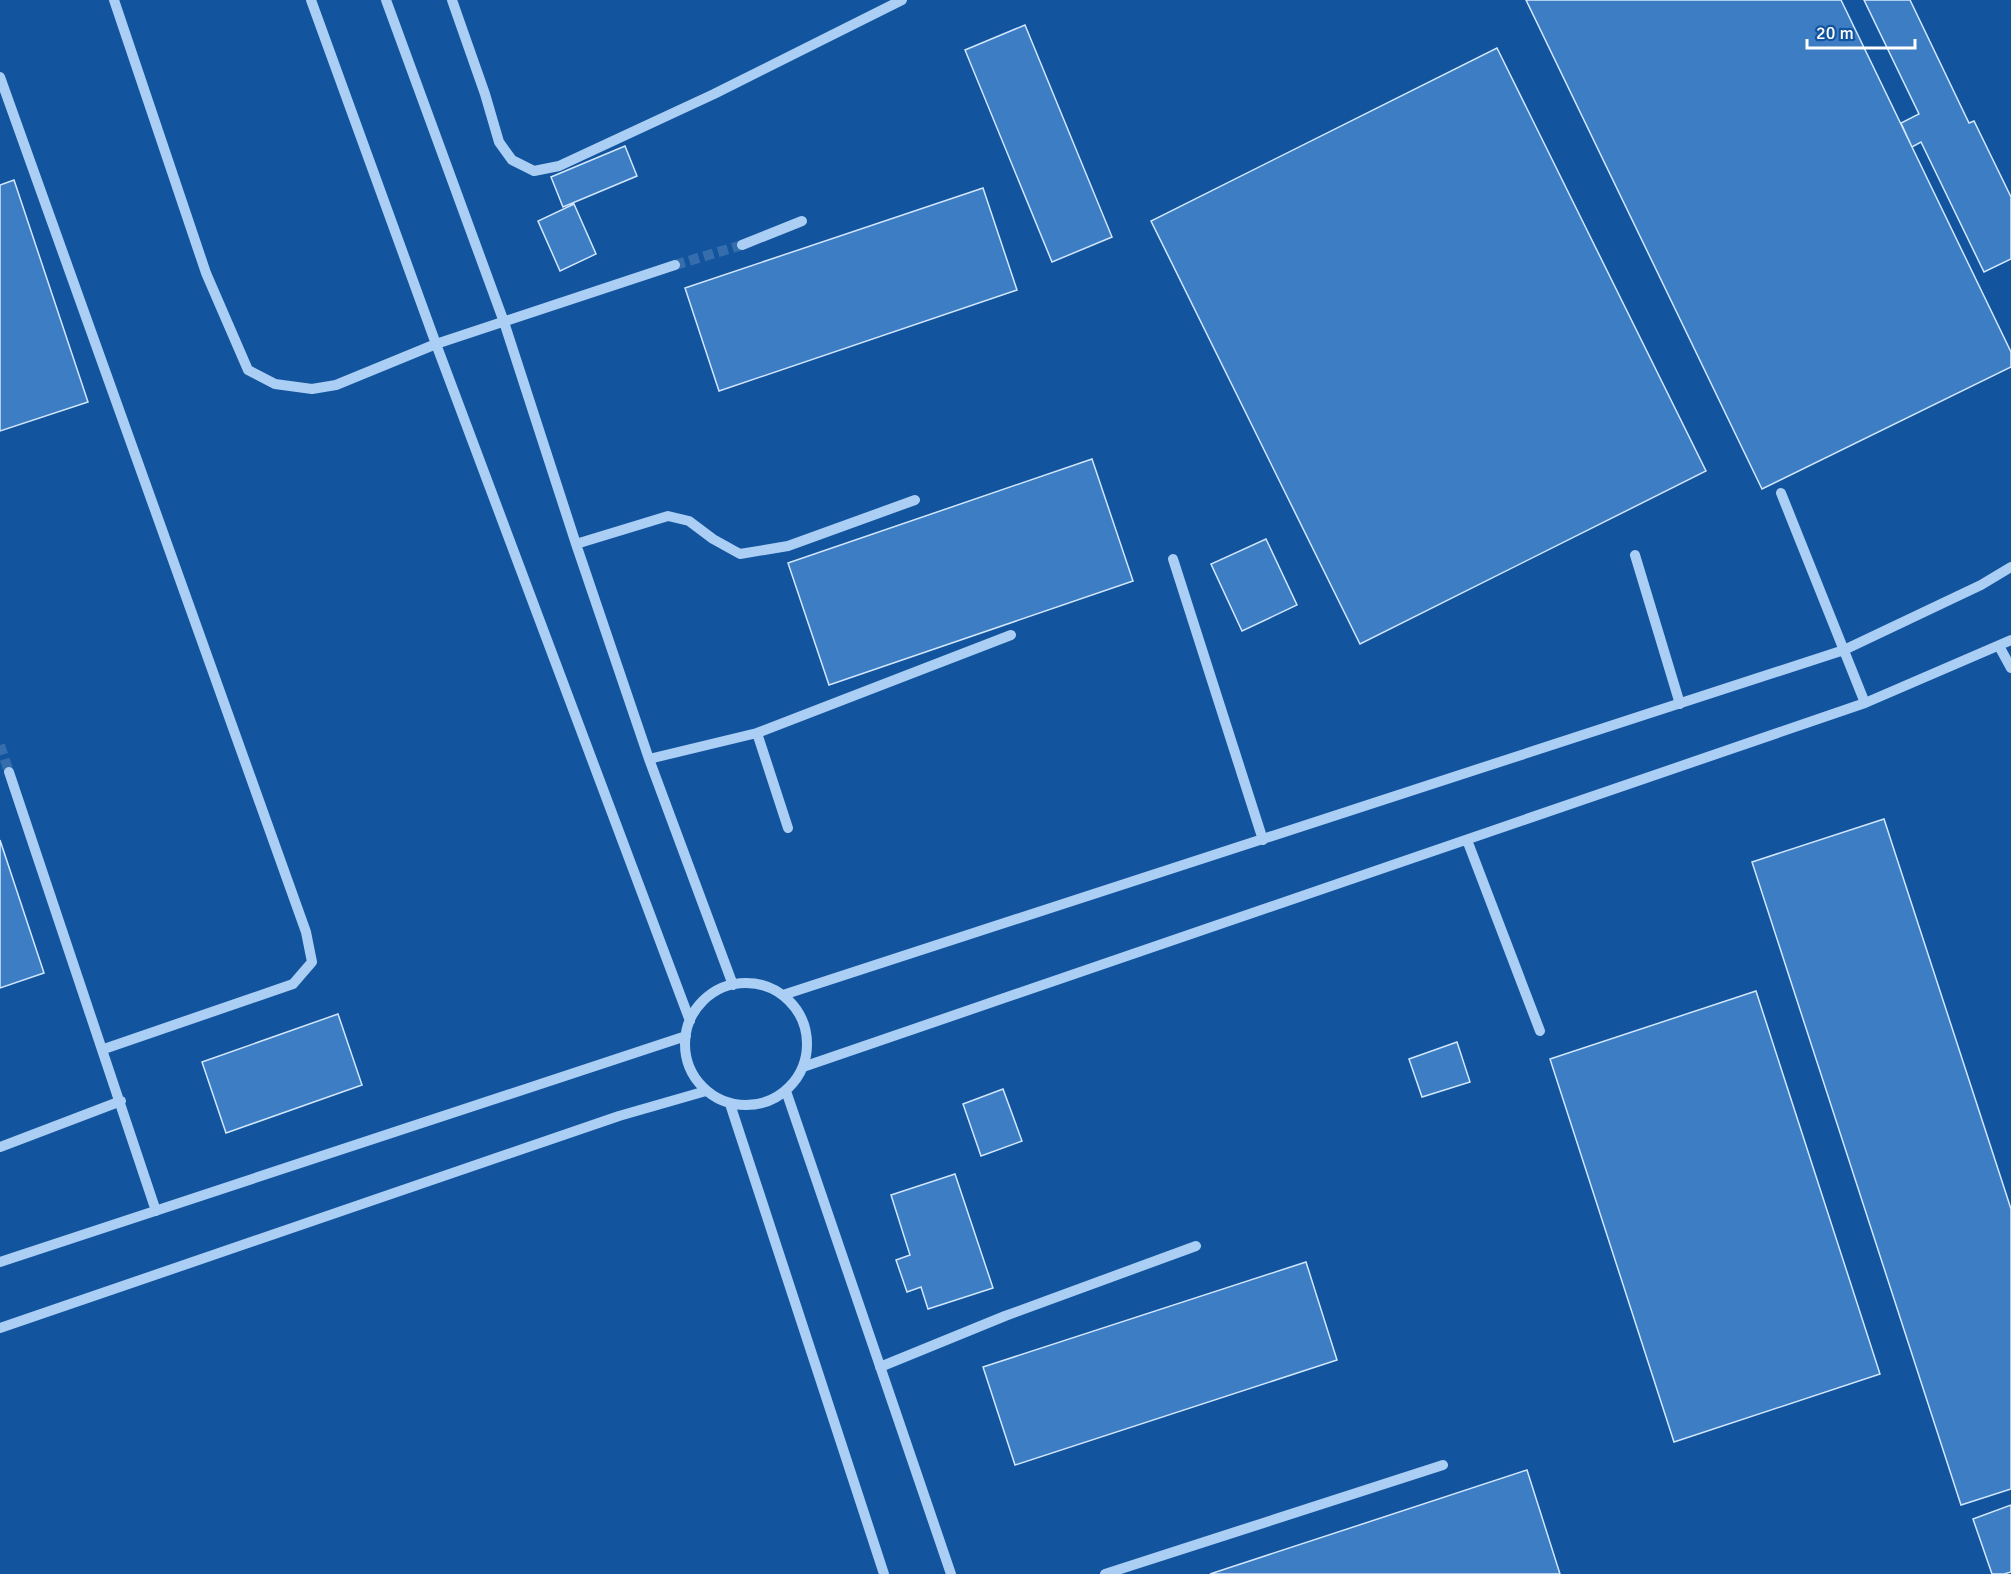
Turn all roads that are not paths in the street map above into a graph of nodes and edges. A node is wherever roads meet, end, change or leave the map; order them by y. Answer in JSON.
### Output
{"nodes":[{"id":1,"x":114,"y":0,"type":"edge"},
{"id":2,"x":311,"y":0,"type":"edge"},
{"id":3,"x":386,"y":0,"type":"edge"},
{"id":4,"x":452,"y":0,"type":"edge"},
{"id":5,"x":902,"y":0,"type":"edge"},
{"id":6,"x":0,"y":77,"type":"edge"},
{"id":7,"x":802,"y":221,"type":"dead end"},
{"id":8,"x":742,"y":244,"type":"tunnel mouth"},
{"id":9,"x":675,"y":266,"type":"tunnel mouth"},
{"id":10,"x":504,"y":322,"type":"junction"},
{"id":11,"x":436,"y":344,"type":"junction"},
{"id":12,"x":1781,"y":493,"type":"dead end"},
{"id":13,"x":915,"y":500,"type":"dead end"},
{"id":14,"x":576,"y":544,"type":"junction"},
{"id":15,"x":1635,"y":555,"type":"dead end"},
{"id":16,"x":1173,"y":559,"type":"dead end"},
{"id":17,"x":2011,"y":567,"type":"edge"},
{"id":18,"x":1011,"y":634,"type":"dead end"},
{"id":19,"x":2011,"y":640,"type":"edge"},
{"id":20,"x":1999,"y":646,"type":"junction"},
{"id":21,"x":1844,"y":650,"type":"junction"},
{"id":22,"x":2011,"y":668,"type":"edge"},
{"id":23,"x":1865,"y":703,"type":"junction"},
{"id":24,"x":1680,"y":704,"type":"junction"},
{"id":25,"x":757,"y":733,"type":"junction"},
{"id":26,"x":649,"y":759,"type":"junction"},
{"id":27,"x":9,"y":772,"type":"tunnel mouth"},
{"id":28,"x":788,"y":828,"type":"dead end"},
{"id":29,"x":1263,"y":840,"type":"junction"},
{"id":30,"x":1467,"y":840,"type":"junction"},
{"id":31,"x":733,"y":985,"type":"junction"},
{"id":32,"x":783,"y":995,"type":"junction"},
{"id":33,"x":690,"y":1021,"type":"junction"},
{"id":34,"x":1540,"y":1031,"type":"dead end"},
{"id":35,"x":686,"y":1036,"type":"junction"},
{"id":36,"x":104,"y":1049,"type":"junction"},
{"id":37,"x":803,"y":1067,"type":"junction"},
{"id":38,"x":786,"y":1090,"type":"junction"},
{"id":39,"x":706,"y":1091,"type":"junction"},
{"id":40,"x":121,"y":1101,"type":"junction"},
{"id":41,"x":730,"y":1104,"type":"junction"},
{"id":42,"x":0,"y":1147,"type":"edge"},
{"id":43,"x":156,"y":1210,"type":"junction"},
{"id":44,"x":1196,"y":1246,"type":"dead end"},
{"id":45,"x":0,"y":1262,"type":"edge"},
{"id":46,"x":0,"y":1328,"type":"edge"},
{"id":47,"x":880,"y":1367,"type":"junction"},
{"id":48,"x":1443,"y":1465,"type":"dead end"},
{"id":49,"x":884,"y":1574,"type":"edge"},
{"id":50,"x":951,"y":1574,"type":"edge"},
{"id":51,"x":1105,"y":1574,"type":"edge"}],
"edges":[{"from":1,"to":11,"type":"street"},
{"from":2,"to":11,"type":"street"},
{"from":3,"to":10,"type":"street"},
{"from":4,"to":5,"type":"street"},
{"from":6,"to":36,"type":"street"},
{"from":7,"to":8,"type":"street"},
{"from":9,"to":10,"type":"street"},
{"from":10,"to":11,"type":"street"},
{"from":10,"to":14,"type":"street"},
{"from":11,"to":33,"type":"street"},
{"from":12,"to":21,"type":"street"},
{"from":13,"to":14,"type":"street"},
{"from":14,"to":26,"type":"street"},
{"from":15,"to":24,"type":"street"},
{"from":16,"to":29,"type":"street"},
{"from":17,"to":21,"type":"street"},
{"from":18,"to":25,"type":"street"},
{"from":19,"to":20,"type":"street"},
{"from":20,"to":22,"type":"street"},
{"from":20,"to":23,"type":"street"},
{"from":21,"to":23,"type":"street"},
{"from":21,"to":24,"type":"street"},
{"from":23,"to":30,"type":"street"},
{"from":24,"to":29,"type":"street"},
{"from":25,"to":26,"type":"street"},
{"from":25,"to":28,"type":"street"},
{"from":26,"to":31,"type":"street"},
{"from":27,"to":36,"type":"street"},
{"from":29,"to":32,"type":"street"},
{"from":30,"to":34,"type":"street"},
{"from":30,"to":37,"type":"street"},
{"from":31,"to":32,"type":"street"},
{"from":31,"to":33,"type":"street"},
{"from":32,"to":37,"type":"street"},
{"from":33,"to":35,"type":"street"},
{"from":35,"to":39,"type":"street"},
{"from":35,"to":43,"type":"street"},
{"from":36,"to":40,"type":"street"},
{"from":37,"to":38,"type":"street"},
{"from":38,"to":41,"type":"street"},
{"from":38,"to":47,"type":"street"},
{"from":39,"to":41,"type":"street"},
{"from":39,"to":46,"type":"street"},
{"from":40,"to":42,"type":"street"},
{"from":40,"to":43,"type":"street"},
{"from":41,"to":49,"type":"street"},
{"from":43,"to":45,"type":"street"},
{"from":44,"to":47,"type":"street"},
{"from":47,"to":50,"type":"street"},
{"from":48,"to":51,"type":"street"}]}
